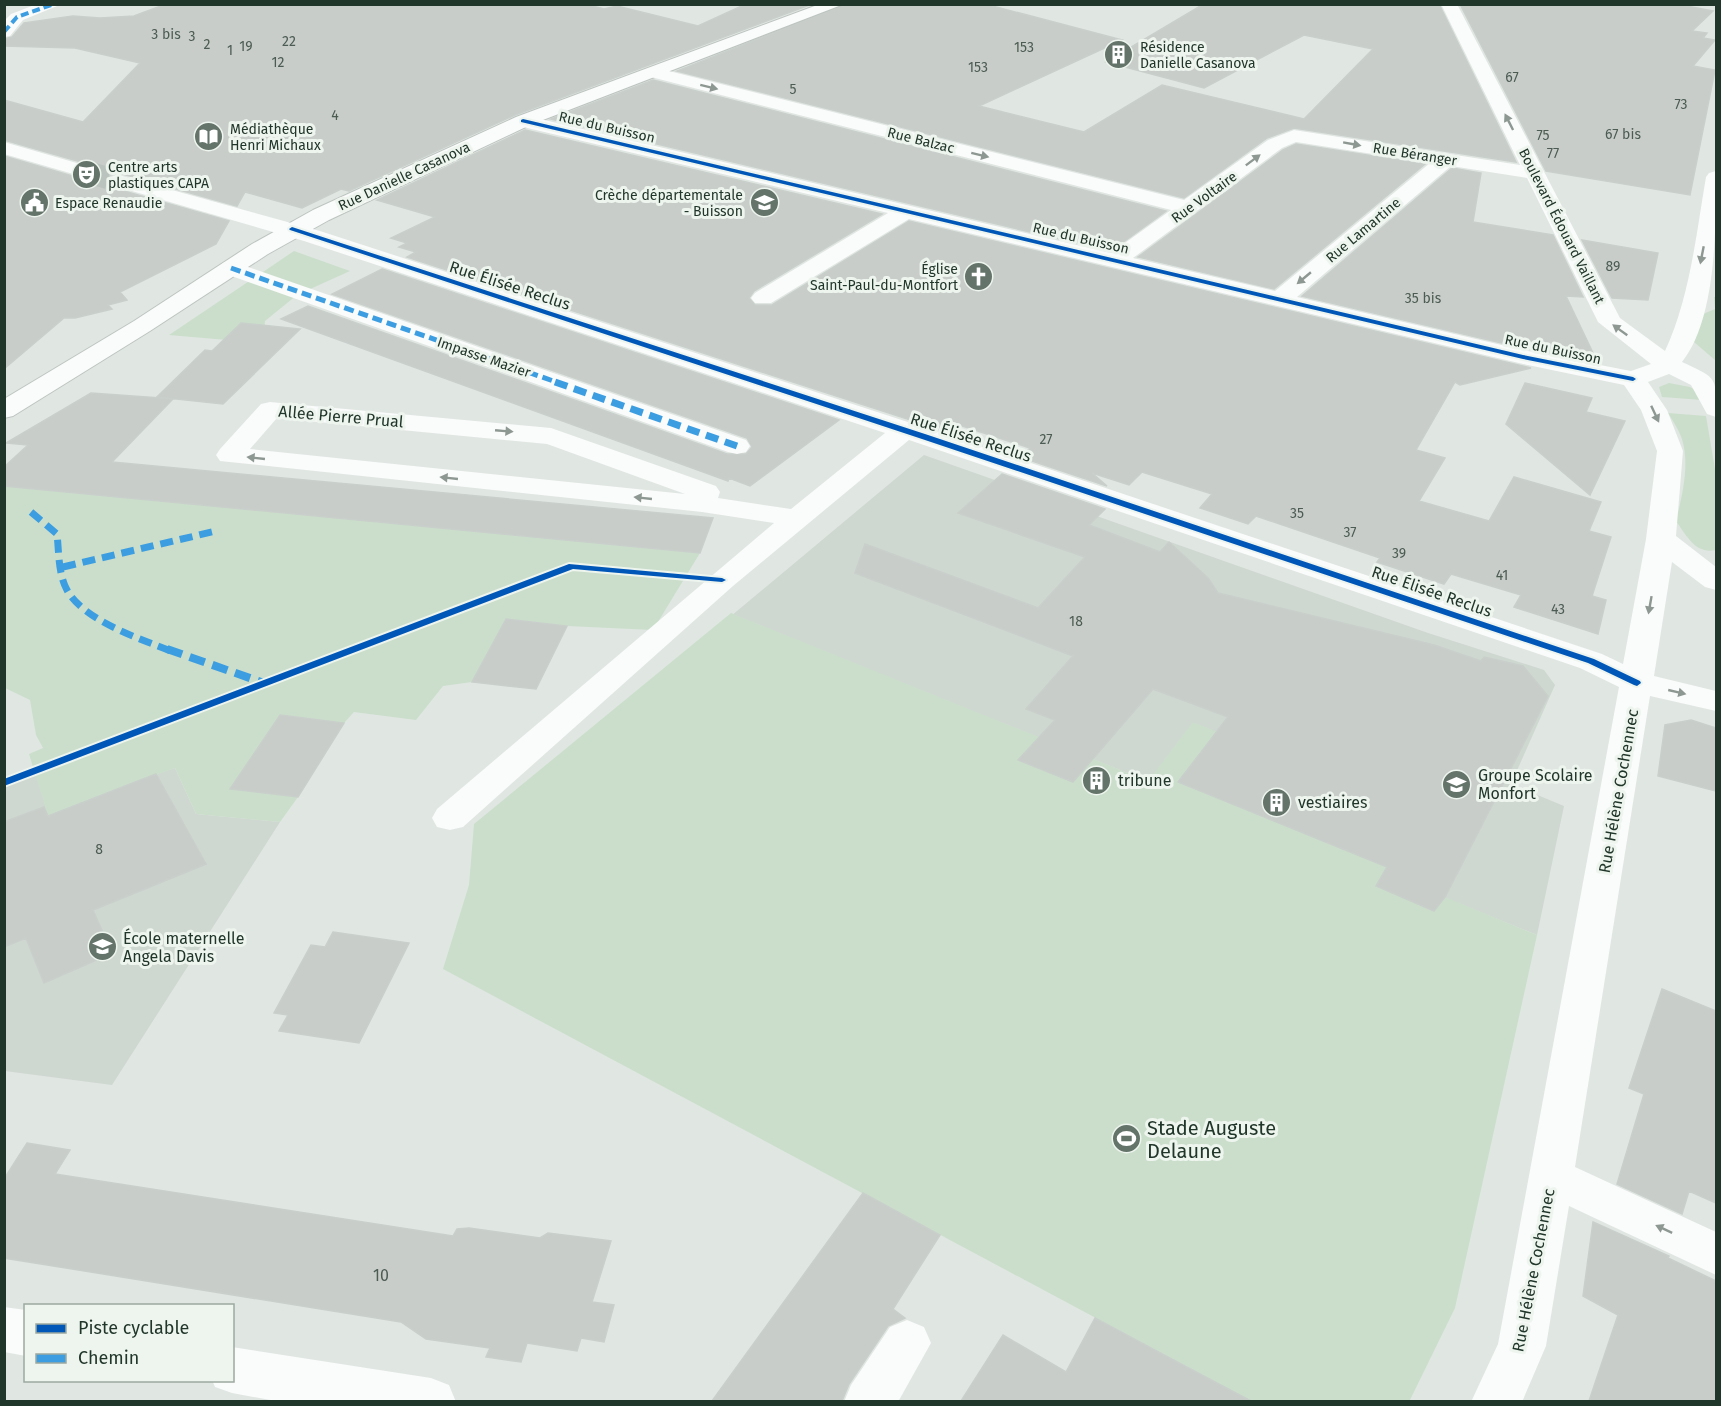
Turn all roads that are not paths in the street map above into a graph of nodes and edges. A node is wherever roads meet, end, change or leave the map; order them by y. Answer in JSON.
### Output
{"nodes":[{"id":1,"x":54,"y":4,"type":"edge"},
{"id":2,"x":836,"y":4,"type":"edge"},
{"id":3,"x":1449,"y":4,"type":"edge"},
{"id":4,"x":4,"y":32,"type":"edge"},
{"id":5,"x":653,"y":72,"type":"junction"},
{"id":6,"x":523,"y":121,"type":"junction"},
{"id":7,"x":1294,"y":136,"type":"joint"},
{"id":8,"x":4,"y":148,"type":"edge"},
{"id":9,"x":1446,"y":160,"type":"junction"},
{"id":10,"x":87,"y":172,"type":"tunnel mouth"},
{"id":11,"x":1536,"y":173,"type":"junction"},
{"id":12,"x":1716,"y":177,"type":"edge"},
{"id":13,"x":118,"y":181,"type":"tunnel mouth"},
{"id":14,"x":1189,"y":208,"type":"junction"},
{"id":15,"x":907,"y":211,"type":"junction"},
{"id":16,"x":292,"y":230,"type":"junction"},
{"id":17,"x":1116,"y":261,"type":"junction"},
{"id":18,"x":231,"y":268,"type":"junction"},
{"id":19,"x":763,"y":298,"type":"dead end"},
{"id":20,"x":1280,"y":299,"type":"junction"},
{"id":21,"x":1667,"y":364,"type":"junction"},
{"id":22,"x":1633,"y":379,"type":"junction"},
{"id":23,"x":1716,"y":409,"type":"edge"},
{"id":24,"x":4,"y":410,"type":"edge"},
{"id":25,"x":905,"y":430,"type":"junction"},
{"id":26,"x":737,"y":446,"type":"dead end"},
{"id":27,"x":702,"y":504,"type":"junction"},
{"id":28,"x":796,"y":518,"type":"junction"},
{"id":29,"x":1661,"y":539,"type":"junction"},
{"id":30,"x":1716,"y":581,"type":"edge"},
{"id":31,"x":1637,"y":683,"type":"junction"},
{"id":32,"x":1716,"y":701,"type":"edge"},
{"id":33,"x":450,"y":818,"type":"dead end"},
{"id":34,"x":1550,"y":1176,"type":"junction"},
{"id":35,"x":1716,"y":1254,"type":"edge"},
{"id":36,"x":4,"y":1329,"type":"edge"},
{"id":37,"x":24,"y":1333,"type":"edge"},
{"id":38,"x":907,"y":1343,"type":"dead end"},
{"id":39,"x":234,"y":1370,"type":"edge"},
{"id":40,"x":430,"y":1401,"type":"edge"},
{"id":41,"x":869,"y":1401,"type":"edge"},
{"id":42,"x":1496,"y":1401,"type":"edge"}],
"edges":[{"from":1,"to":4,"type":"street"},
{"from":2,"to":5,"type":"street","name":"Rue Danielle Casanova"},
{"from":11,"to":3,"type":"street","name":"Boulevard Édouard Vaillant","one_way":true},
{"from":5,"to":6,"type":"street","name":"Rue Danielle Casanova"},
{"from":5,"to":14,"type":"street","name":"Rue Balzac","one_way":true},
{"from":6,"to":15,"type":"street","name":"Rue du Buisson"},
{"from":6,"to":16,"type":"street","name":"Rue Danielle Casanova"},
{"from":7,"to":9,"type":"street","name":"Rue Béranger","one_way":true},
{"from":14,"to":7,"type":"street","name":"Rue Voltaire","one_way":true},
{"from":8,"to":10,"type":"street"},
{"from":9,"to":11,"type":"street","name":"Rue Béranger"},
{"from":9,"to":20,"type":"street","name":"Rue Lamartine","one_way":true},
{"from":21,"to":11,"type":"street","name":"Boulevard Édouard Vaillant","one_way":true},
{"from":12,"to":21,"type":"street","one_way":true},
{"from":13,"to":16,"type":"street","name":"Rue Élisée Reclus"},
{"from":14,"to":17,"type":"street","name":"Rue Voltaire"},
{"from":15,"to":17,"type":"street","name":"Rue du Buisson"},
{"from":15,"to":19,"type":"street"},
{"from":16,"to":18,"type":"street","name":"Rue Danielle Casanova"},
{"from":16,"to":25,"type":"street","name":"Rue Élisée Reclus"},
{"from":17,"to":20,"type":"street","name":"Rue du Buisson"},
{"from":18,"to":24,"type":"street","name":"Rue Danielle Casanova"},
{"from":18,"to":26,"type":"street","name":"Impasse Mazier"},
{"from":20,"to":22,"type":"street","name":"Rue du Buisson"},
{"from":21,"to":22,"type":"street"},
{"from":21,"to":23,"type":"street","name":"Boulevard Édouard Vaillant"},
{"from":22,"to":29,"type":"street","name":"Rue Hélène Cochennec","one_way":true},
{"from":25,"to":28,"type":"street"},
{"from":25,"to":31,"type":"street","name":"Rue Élisée Reclus"},
{"from":27,"to":27,"type":"street","name":"Allée Pierre Prual","one_way":true},
{"from":27,"to":28,"type":"street","name":"Allée Pierre Prual"},
{"from":28,"to":33,"type":"street"},
{"from":29,"to":30,"type":"street"},
{"from":29,"to":31,"type":"street","name":"Rue Hélène Cochennec","one_way":true},
{"from":31,"to":32,"type":"street","name":"Rue Élisée Reclus","one_way":true},
{"from":31,"to":34,"type":"street","name":"Rue Hélène Cochennec"},
{"from":35,"to":34,"type":"street","one_way":true},
{"from":34,"to":42,"type":"street","name":"Rue Hélène Cochennec"},
{"from":36,"to":37,"type":"street"},
{"from":38,"to":41,"type":"street"},
{"from":39,"to":40,"type":"street"}]}
